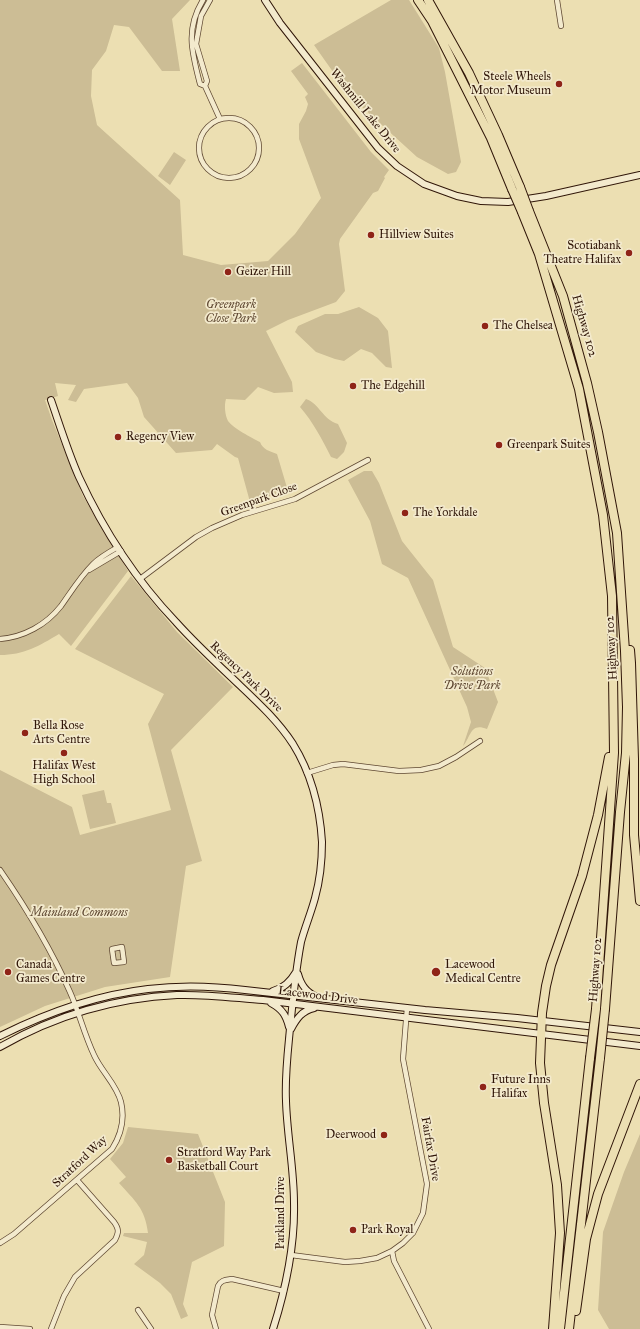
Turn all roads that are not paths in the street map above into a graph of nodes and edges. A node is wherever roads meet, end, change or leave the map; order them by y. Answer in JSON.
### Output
{"nodes":[{"id":1,"x":203,"y":0,"type":"edge"},
{"id":2,"x":210,"y":0,"type":"edge"},
{"id":3,"x":265,"y":0,"type":"edge"},
{"id":4,"x":418,"y":0,"type":"edge"},
{"id":5,"x":428,"y":0,"type":"edge"},
{"id":6,"x":557,"y":0,"type":"edge"},
{"id":7,"x":561,"y":26,"type":"dead end"},
{"id":8,"x":205,"y":86,"type":"junction"},
{"id":9,"x":220,"y":119,"type":"junction"},
{"id":10,"x":640,"y":175,"type":"edge"},
{"id":11,"x":516,"y":188,"type":"junction"},
{"id":12,"x":526,"y":212,"type":"junction"},
{"id":13,"x":51,"y":400,"type":"dead end"},
{"id":14,"x":368,"y":460,"type":"dead end"},
{"id":15,"x":617,"y":533,"type":"junction"},
{"id":16,"x":120,"y":549,"type":"junction"},
{"id":17,"x":140,"y":579,"type":"junction"},
{"id":18,"x":612,"y":596,"type":"junction"},
{"id":19,"x":0,"y":639,"type":"edge"},
{"id":20,"x":480,"y":741,"type":"dead end"},
{"id":21,"x":307,"y":773,"type":"junction"},
{"id":22,"x":0,"y":870,"type":"edge"},
{"id":23,"x":640,"y":901,"type":"edge"},
{"id":24,"x":297,"y":971,"type":"junction"},
{"id":25,"x":269,"y":992,"type":"junction"},
{"id":26,"x":322,"y":999,"type":"junction"},
{"id":27,"x":263,"y":1000,"type":"junction"},
{"id":28,"x":293,"y":1000,"type":"junction"},
{"id":29,"x":319,"y":1007,"type":"junction"},
{"id":30,"x":407,"y":1008,"type":"junction"},
{"id":31,"x":76,"y":1009,"type":"junction"},
{"id":32,"x":406,"y":1017,"type":"junction"},
{"id":33,"x":542,"y":1021,"type":"junction"},
{"id":34,"x":290,"y":1032,"type":"junction"},
{"id":35,"x":640,"y":1032,"type":"edge"},
{"id":36,"x":541,"y":1034,"type":"junction"},
{"id":37,"x":0,"y":1036,"type":"edge"},
{"id":38,"x":640,"y":1046,"type":"edge"},
{"id":39,"x":0,"y":1047,"type":"edge"},
{"id":40,"x":640,"y":1084,"type":"edge"},
{"id":41,"x":77,"y":1180,"type":"junction"},
{"id":42,"x":0,"y":1243,"type":"edge"},
{"id":43,"x":392,"y":1252,"type":"junction"},
{"id":44,"x":292,"y":1255,"type":"junction"},
{"id":45,"x":284,"y":1291,"type":"junction"},
{"id":46,"x":138,"y":1310,"type":"dead end"},
{"id":47,"x":0,"y":1327,"type":"edge"},
{"id":48,"x":30,"y":1329,"type":"edge"},
{"id":49,"x":50,"y":1329,"type":"edge"},
{"id":50,"x":151,"y":1329,"type":"edge"},
{"id":51,"x":216,"y":1329,"type":"edge"},
{"id":52,"x":273,"y":1329,"type":"edge"},
{"id":53,"x":429,"y":1329,"type":"edge"},
{"id":54,"x":553,"y":1329,"type":"edge"},
{"id":55,"x":560,"y":1329,"type":"edge"},
{"id":56,"x":571,"y":1329,"type":"edge"}],
"edges":[{"from":1,"to":8,"type":"street"},
{"from":2,"to":8,"type":"street"},
{"from":3,"to":10,"type":"street","name":"Washmill Lake Drive"},
{"from":4,"to":11,"type":"highway","name":"Highway 102"},
{"from":5,"to":11,"type":"highway","name":"Highway 102"},
{"from":6,"to":7,"type":"street"},
{"from":8,"to":9,"type":"street"},
{"from":9,"to":9,"type":"street"},
{"from":11,"to":12,"type":"highway","name":"Highway 102","bridge":true},
{"from":12,"to":15,"type":"highway","name":"Highway 102"},
{"from":12,"to":18,"type":"highway","name":"Highway 102"},
{"from":13,"to":16,"type":"street","name":"Regency Park Drive"},
{"from":14,"to":17,"type":"street","name":"Greenpark Close"},
{"from":15,"to":23,"type":"highway"},
{"from":15,"to":56,"type":"highway","name":"Highway 102","bridge":true},
{"from":16,"to":17,"type":"street","name":"Regency Park Drive"},
{"from":16,"to":19,"type":"street"},
{"from":17,"to":21,"type":"street","name":"Regency Park Drive"},
{"from":18,"to":33,"type":"highway"},
{"from":18,"to":55,"type":"highway","name":"Highway 102","bridge":true},
{"from":20,"to":21,"type":"street"},
{"from":21,"to":24,"type":"street","name":"Regency Park Drive"},
{"from":22,"to":31,"type":"street","name":"Stratford Way"},
{"from":24,"to":25,"type":"street"},
{"from":24,"to":26,"type":"street"},
{"from":24,"to":28,"type":"street","name":"Regency Park Drive"},
{"from":25,"to":28,"type":"street","name":"Lacewood Drive"},
{"from":25,"to":31,"type":"street","name":"Lacewood Drive"},
{"from":26,"to":28,"type":"street","name":"Lacewood Drive"},
{"from":26,"to":30,"type":"street","name":"Lacewood Drive"},
{"from":27,"to":28,"type":"street","name":"Lacewood Drive"},
{"from":27,"to":31,"type":"street","name":"Lacewood Drive"},
{"from":27,"to":34,"type":"street"},
{"from":28,"to":29,"type":"street","name":"Lacewood Drive"},
{"from":28,"to":34,"type":"street","name":"Parkland Drive"},
{"from":29,"to":32,"type":"street","name":"Lacewood Drive"},
{"from":29,"to":34,"type":"street"},
{"from":30,"to":32,"type":"street","name":"Fairfax Drive"},
{"from":30,"to":33,"type":"street","name":"Lacewood Drive"},
{"from":31,"to":37,"type":"street","name":"Lacewood Drive"},
{"from":31,"to":39,"type":"street","name":"Lacewood Drive"},
{"from":31,"to":41,"type":"street","name":"Stratford Way"},
{"from":32,"to":36,"type":"street","name":"Lacewood Drive"},
{"from":32,"to":43,"type":"street","name":"Fairfax Drive"},
{"from":33,"to":35,"type":"street","name":"Lacewood Drive"},
{"from":33,"to":36,"type":"highway"},
{"from":34,"to":44,"type":"street","name":"Parkland Drive"},
{"from":36,"to":38,"type":"street","name":"Lacewood Drive"},
{"from":36,"to":54,"type":"highway"},
{"from":40,"to":56,"type":"highway"},
{"from":41,"to":42,"type":"street","name":"Stratford Way"},
{"from":41,"to":49,"type":"street"},
{"from":43,"to":44,"type":"street","name":"Fairfax Drive"},
{"from":43,"to":53,"type":"street"},
{"from":44,"to":45,"type":"street","name":"Parkland Drive"},
{"from":45,"to":51,"type":"street"},
{"from":45,"to":52,"type":"street","name":"Parkland Drive"},
{"from":46,"to":50,"type":"street"},
{"from":47,"to":48,"type":"street"}]}
